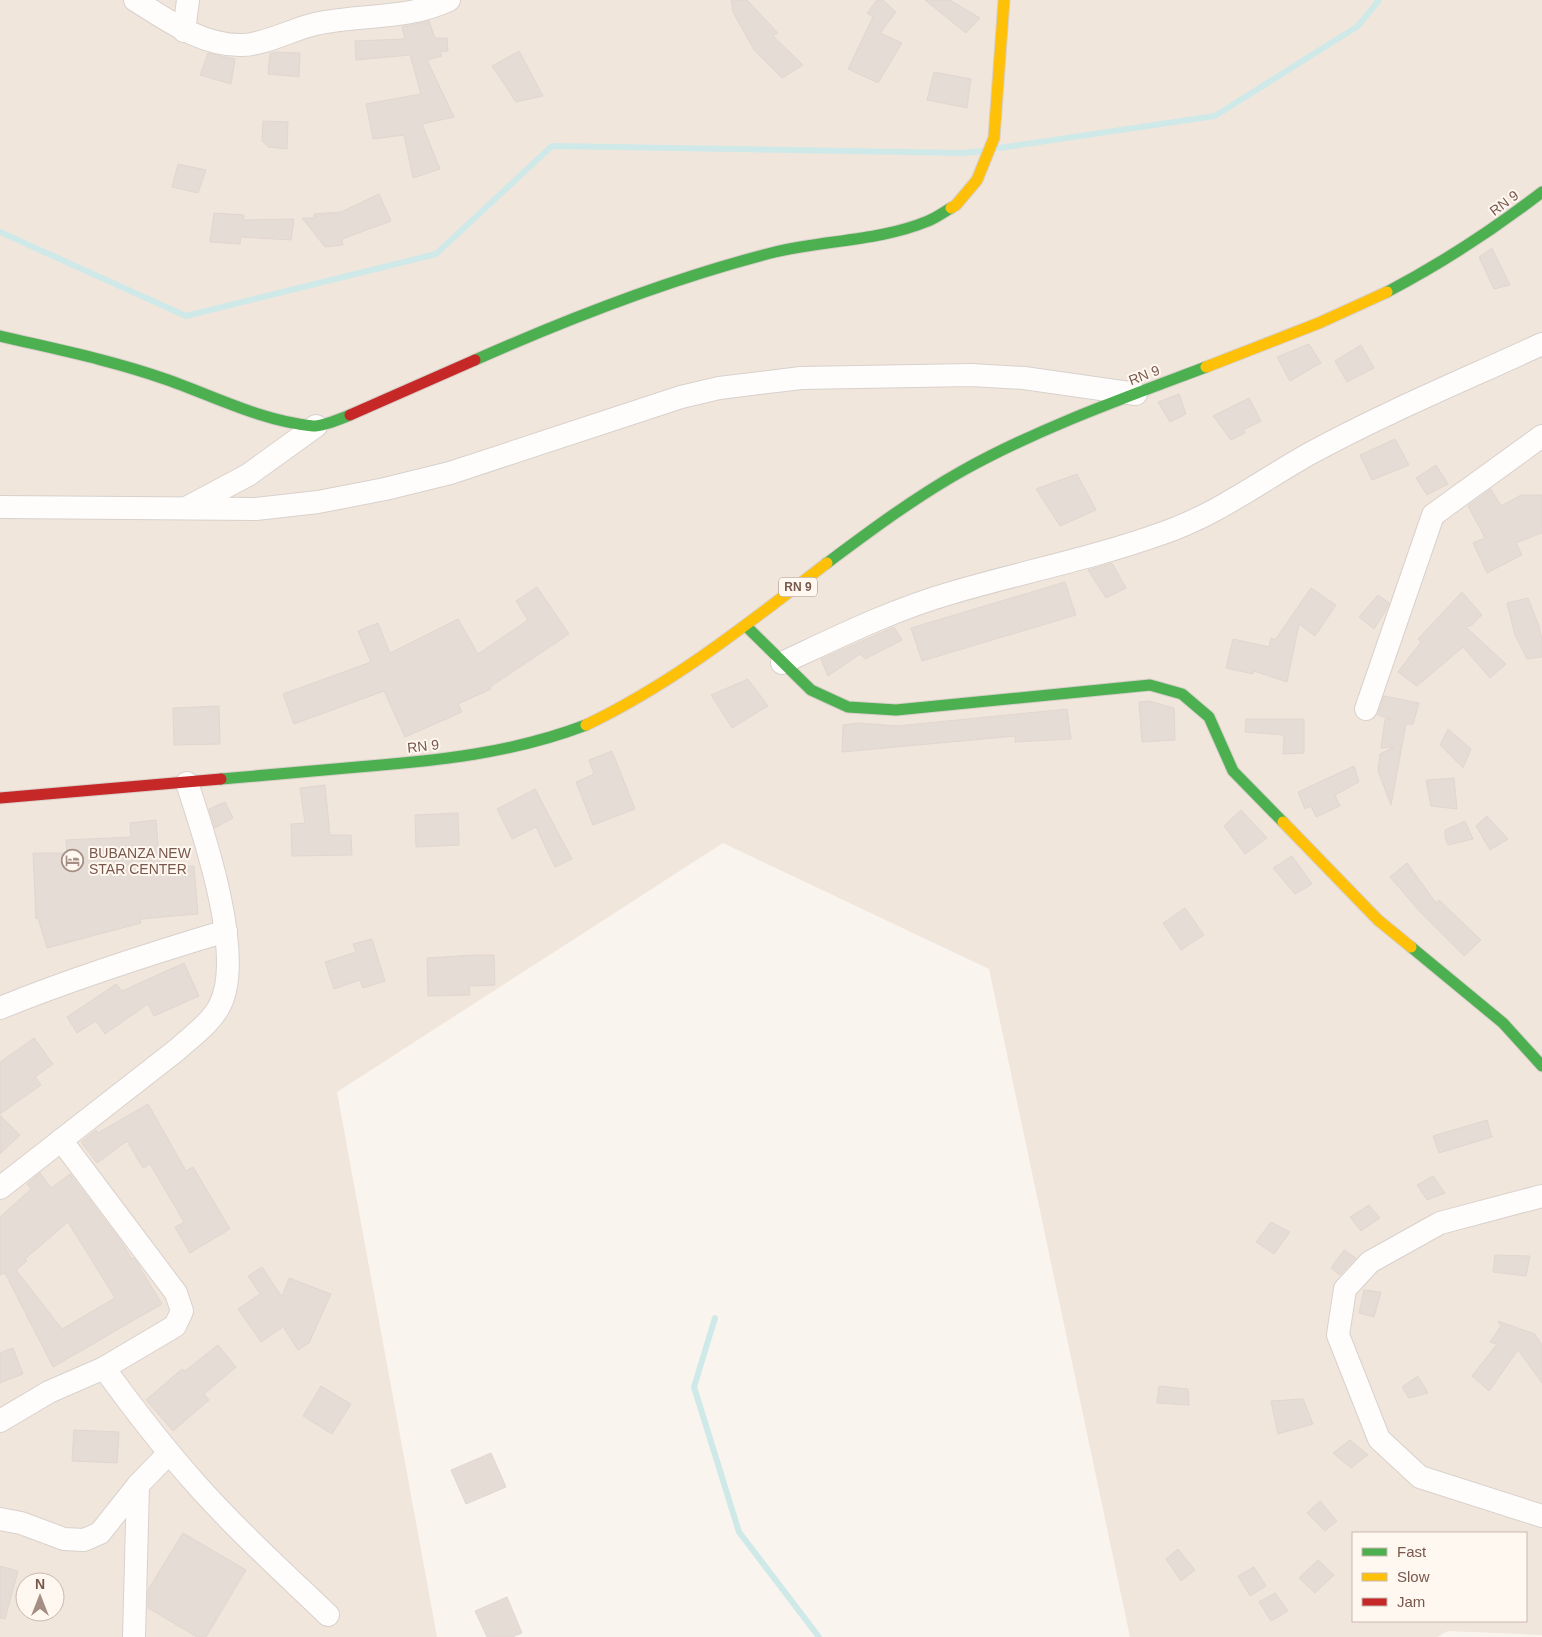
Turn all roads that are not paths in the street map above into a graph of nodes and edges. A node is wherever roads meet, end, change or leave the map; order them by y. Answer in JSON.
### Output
{"nodes":[{"id":1,"x":134,"y":0,"type":"edge"},
{"id":2,"x":188,"y":0,"type":"edge"},
{"id":3,"x":449,"y":0,"type":"edge"},
{"id":4,"x":1004,"y":0,"type":"edge"},
{"id":5,"x":184,"y":31,"type":"junction"},
{"id":6,"x":1542,"y":192,"type":"edge"},
{"id":7,"x":0,"y":336,"type":"edge"},
{"id":8,"x":1542,"y":344,"type":"edge"},
{"id":9,"x":1136,"y":394,"type":"junction"},
{"id":10,"x":316,"y":426,"type":"junction"},
{"id":11,"x":1542,"y":436,"type":"edge"},
{"id":12,"x":0,"y":508,"type":"edge"},
{"id":13,"x":185,"y":509,"type":"junction"},
{"id":14,"x":746,"y":626,"type":"junction"},
{"id":15,"x":782,"y":663,"type":"junction"},
{"id":16,"x":1366,"y":709,"type":"dead end"},
{"id":17,"x":187,"y":783,"type":"junction"},
{"id":18,"x":0,"y":798,"type":"edge"},
{"id":19,"x":226,"y":931,"type":"junction"},
{"id":20,"x":0,"y":1008,"type":"edge"},
{"id":21,"x":1542,"y":1066,"type":"edge"},
{"id":22,"x":61,"y":1140,"type":"junction"},
{"id":23,"x":0,"y":1188,"type":"edge"},
{"id":24,"x":1542,"y":1196,"type":"edge"},
{"id":25,"x":104,"y":1368,"type":"junction"},
{"id":26,"x":0,"y":1422,"type":"edge"},
{"id":27,"x":169,"y":1453,"type":"junction"},
{"id":28,"x":138,"y":1485,"type":"junction"},
{"id":29,"x":1542,"y":1516,"type":"edge"},
{"id":30,"x":0,"y":1519,"type":"edge"},
{"id":31,"x":328,"y":1615,"type":"dead end"},
{"id":32,"x":134,"y":1637,"type":"edge"}],
"edges":[{"from":1,"to":5,"type":"street"},
{"from":2,"to":5,"type":"street"},
{"from":3,"to":5,"type":"street"},
{"from":4,"to":10,"type":"street"},
{"from":6,"to":9,"type":"street","name":"RN 9","number":"RN 9"},
{"from":7,"to":10,"type":"street"},
{"from":8,"to":15,"type":"street"},
{"from":9,"to":13,"type":"street"},
{"from":9,"to":14,"type":"street","name":"RN 9","number":"RN 9"},
{"from":10,"to":13,"type":"street"},
{"from":11,"to":16,"type":"street"},
{"from":12,"to":13,"type":"street"},
{"from":14,"to":15,"type":"street"},
{"from":14,"to":17,"type":"street","name":"RN 9","number":"RN 9"},
{"from":15,"to":21,"type":"street"},
{"from":17,"to":18,"type":"street","name":"RN 9","number":"RN 9"},
{"from":17,"to":19,"type":"street"},
{"from":19,"to":20,"type":"street"},
{"from":19,"to":22,"type":"street"},
{"from":22,"to":23,"type":"street"},
{"from":22,"to":25,"type":"street"},
{"from":24,"to":29,"type":"street"},
{"from":25,"to":26,"type":"street"},
{"from":25,"to":27,"type":"street"},
{"from":27,"to":28,"type":"street"},
{"from":27,"to":31,"type":"street"},
{"from":28,"to":30,"type":"street"},
{"from":28,"to":32,"type":"street"}]}
